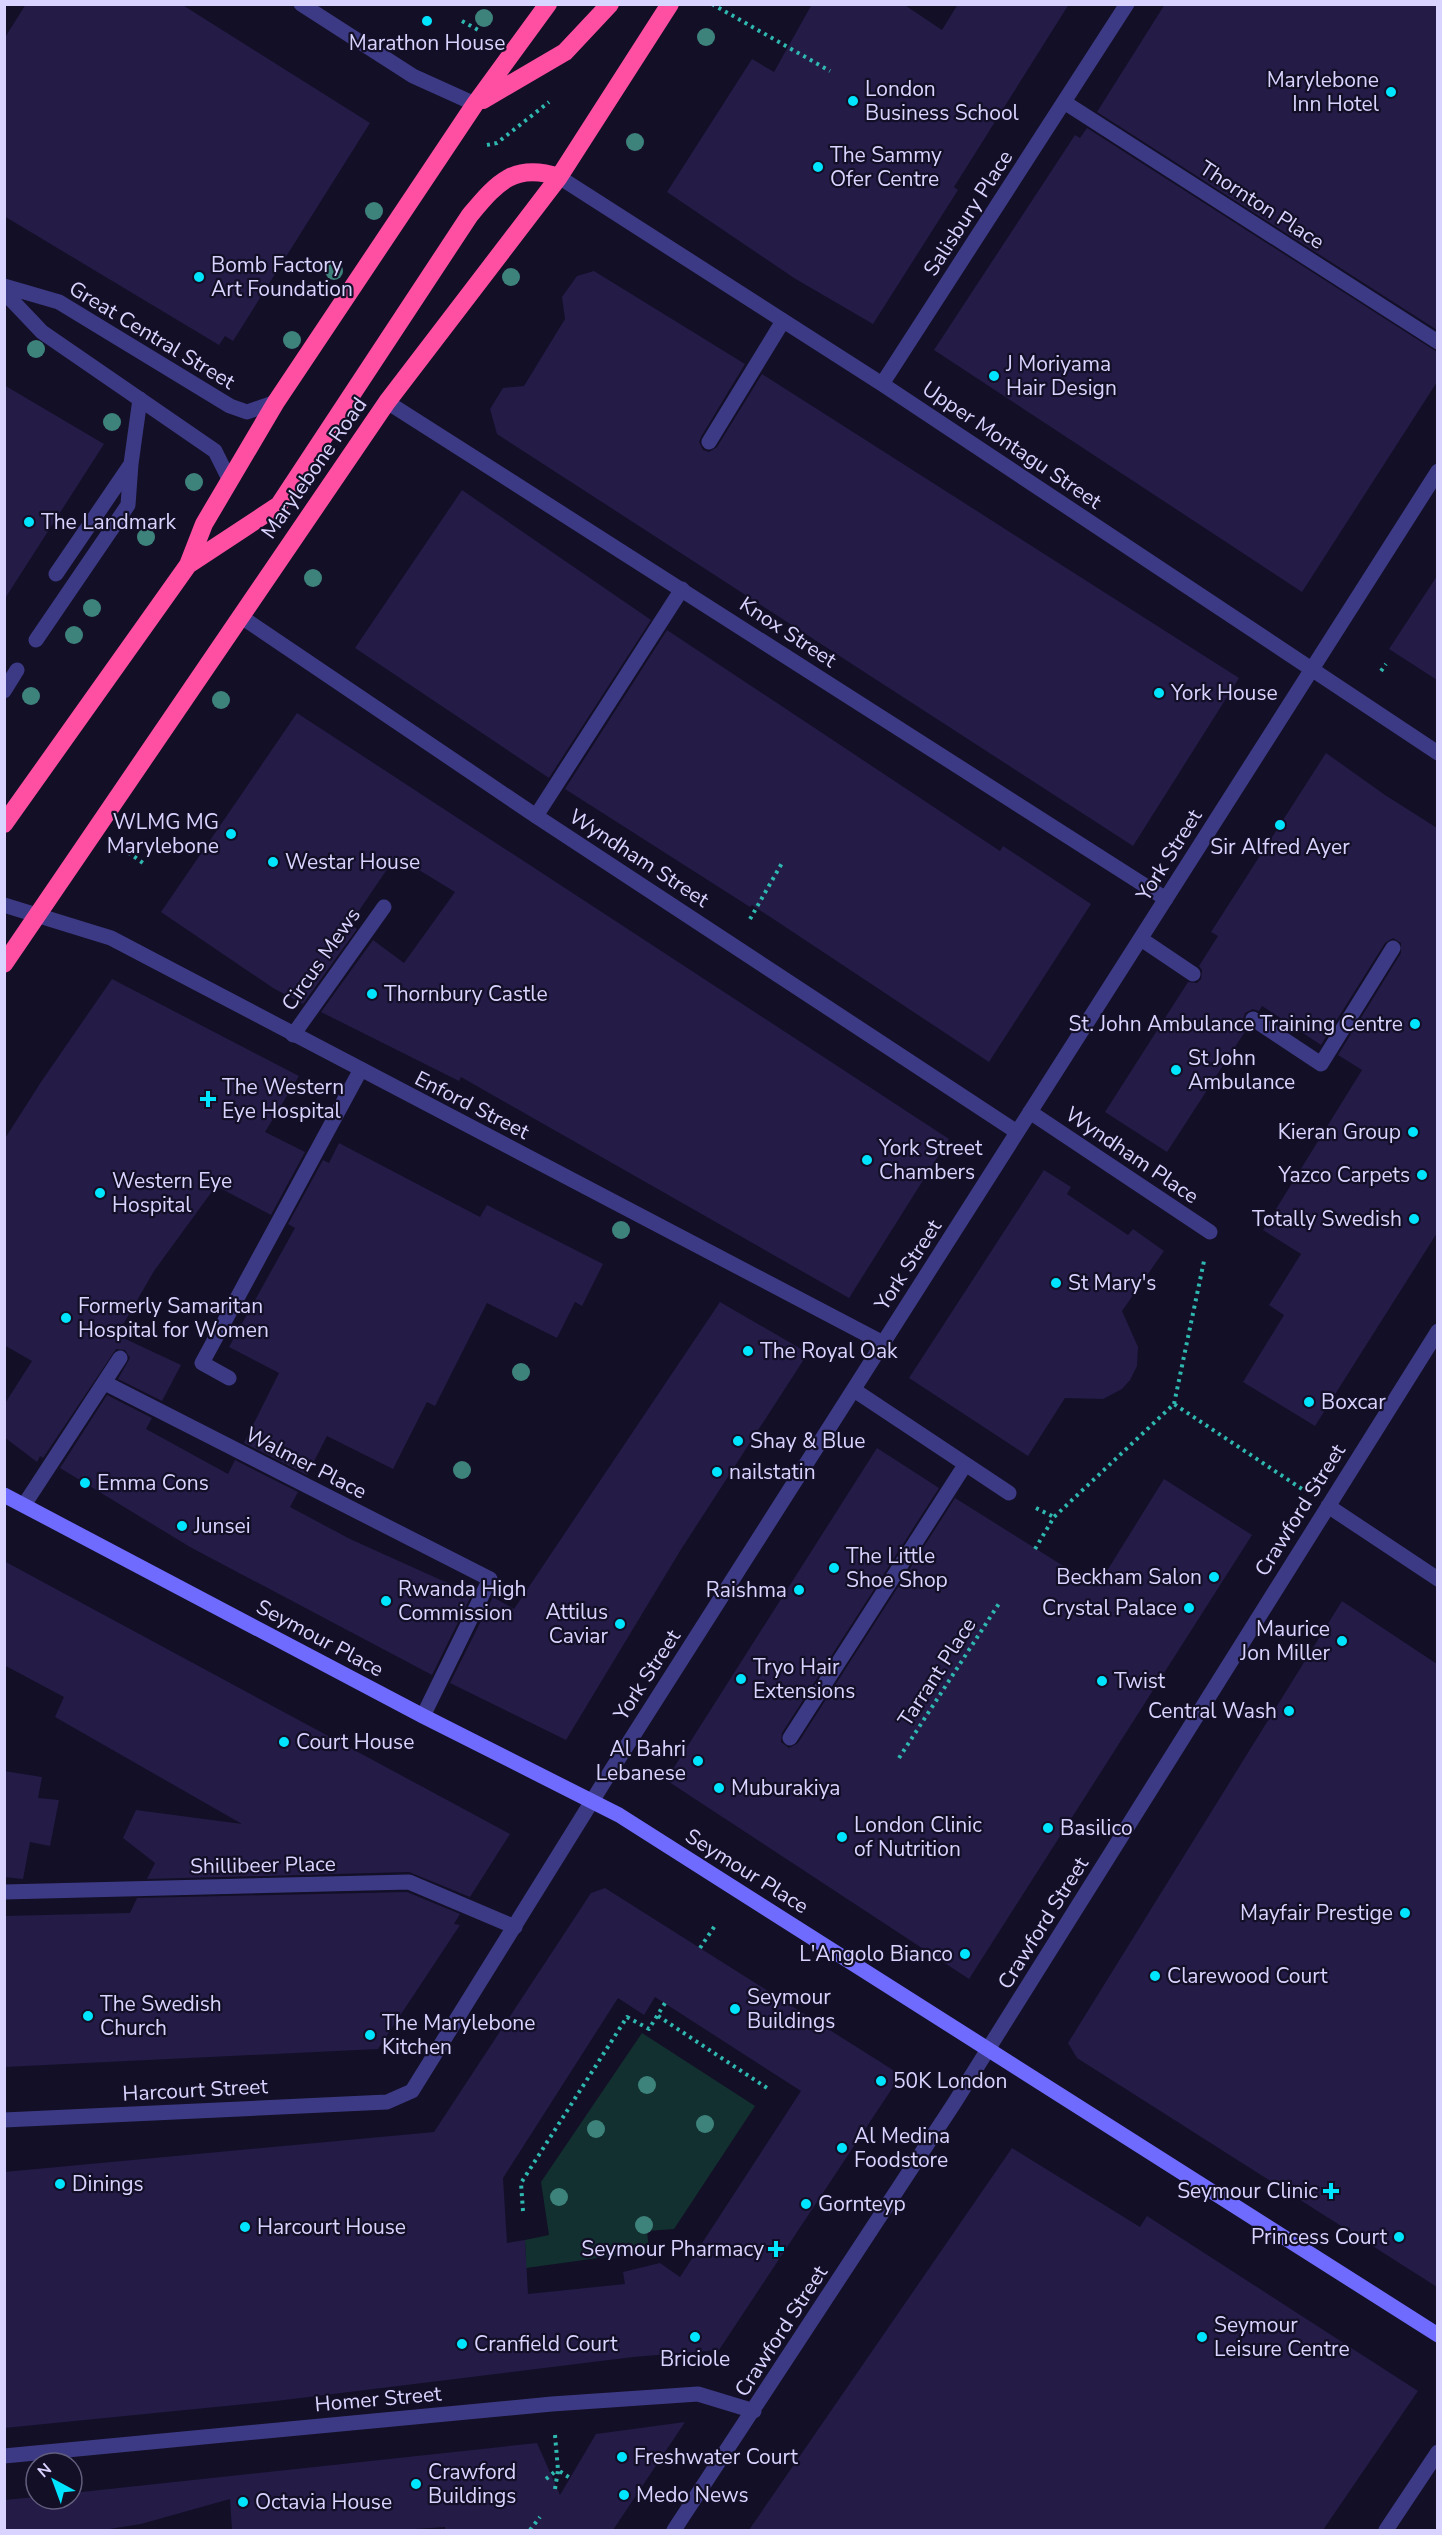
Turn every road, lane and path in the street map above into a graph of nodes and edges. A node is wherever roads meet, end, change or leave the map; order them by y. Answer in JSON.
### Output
{"nodes":[{"id":1,"x":301,"y":4,"type":"edge"},
{"id":2,"x":548,"y":4,"type":"edge"},
{"id":3,"x":610,"y":4,"type":"edge"},
{"id":4,"x":670,"y":4,"type":"edge"},
{"id":5,"x":712,"y":4,"type":"edge"},
{"id":6,"x":1127,"y":4,"type":"edge"},
{"id":7,"x":462,"y":21,"type":"dead end"},
{"id":8,"x":480,"y":31,"type":"dead end"},
{"id":9,"x":830,"y":71,"type":"dead end"},
{"id":10,"x":553,"y":99,"type":"dead end"},
{"id":11,"x":1064,"y":102,"type":"junction"},
{"id":12,"x":475,"y":104,"type":"junction"},
{"id":13,"x":480,"y":146,"type":"dead end"},
{"id":14,"x":559,"y":177,"type":"junction"},
{"id":15,"x":4,"y":286,"type":"edge"},
{"id":16,"x":4,"y":292,"type":"edge"},
{"id":17,"x":783,"y":321,"type":"junction"},
{"id":18,"x":1437,"y":342,"type":"edge"},
{"id":19,"x":882,"y":384,"type":"junction"},
{"id":20,"x":140,"y":399,"type":"junction"},
{"id":21,"x":276,"y":402,"type":"junction"},
{"id":22,"x":387,"y":402,"type":"junction"},
{"id":23,"x":709,"y":442,"type":"dead end"},
{"id":24,"x":131,"y":464,"type":"junction"},
{"id":25,"x":1437,"y":471,"type":"edge"},
{"id":26,"x":230,"y":481,"type":"junction"},
{"id":27,"x":188,"y":565,"type":"junction"},
{"id":28,"x":56,"y":574,"type":"dead end"},
{"id":29,"x":682,"y":589,"type":"junction"},
{"id":30,"x":240,"y":616,"type":"junction"},
{"id":31,"x":36,"y":640,"type":"dead end"},
{"id":32,"x":1386,"y":664,"type":"dead end"},
{"id":33,"x":17,"y":670,"type":"dead end"},
{"id":34,"x":1312,"y":670,"type":"junction"},
{"id":35,"x":1381,"y":671,"type":"dead end"},
{"id":36,"x":4,"y":691,"type":"edge"},
{"id":37,"x":1437,"y":753,"type":"edge"},
{"id":38,"x":536,"y":816,"type":"junction"},
{"id":39,"x":4,"y":824,"type":"edge"},
{"id":40,"x":114,"y":842,"type":"dead end"},
{"id":41,"x":143,"y":863,"type":"dead end"},
{"id":42,"x":782,"y":863,"type":"dead end"},
{"id":43,"x":1166,"y":899,"type":"junction"},
{"id":44,"x":4,"y":905,"type":"edge"},
{"id":45,"x":384,"y":907,"type":"dead end"},
{"id":46,"x":37,"y":916,"type":"junction"},
{"id":47,"x":1141,"y":939,"type":"junction"},
{"id":48,"x":734,"y":946,"type":"junction"},
{"id":49,"x":1394,"y":948,"type":"dead end"},
{"id":50,"x":4,"y":964,"type":"edge"},
{"id":51,"x":1193,"y":974,"type":"dead end"},
{"id":52,"x":1253,"y":1019,"type":"dead end"},
{"id":53,"x":293,"y":1035,"type":"junction"},
{"id":54,"x":360,"y":1071,"type":"junction"},
{"id":55,"x":1030,"y":1112,"type":"junction"},
{"id":56,"x":1017,"y":1132,"type":"junction"},
{"id":57,"x":1210,"y":1232,"type":"joint"},
{"id":58,"x":1437,"y":1331,"type":"edge"},
{"id":59,"x":883,"y":1344,"type":"junction"},
{"id":60,"x":120,"y":1359,"type":"dead end"},
{"id":61,"x":229,"y":1378,"type":"dead end"},
{"id":62,"x":105,"y":1383,"type":"junction"},
{"id":63,"x":854,"y":1390,"type":"junction"},
{"id":64,"x":1174,"y":1404,"type":"junction"},
{"id":65,"x":965,"y":1465,"type":"junction"},
{"id":66,"x":1010,"y":1493,"type":"dead end"},
{"id":67,"x":4,"y":1495,"type":"edge"},
{"id":68,"x":24,"y":1505,"type":"junction"},
{"id":69,"x":1328,"y":1506,"type":"junction"},
{"id":70,"x":1035,"y":1549,"type":"dead end"},
{"id":71,"x":1437,"y":1579,"type":"edge"},
{"id":72,"x":1000,"y":1602,"type":"dead end"},
{"id":73,"x":423,"y":1716,"type":"junction"},
{"id":74,"x":790,"y":1738,"type":"dead end"},
{"id":75,"x":899,"y":1758,"type":"dead end"},
{"id":76,"x":593,"y":1801,"type":"junction"},
{"id":77,"x":4,"y":1892,"type":"edge"},
{"id":78,"x":716,"y":1924,"type":"dead end"},
{"id":79,"x":514,"y":1927,"type":"junction"},
{"id":80,"x":700,"y":1948,"type":"dead end"},
{"id":81,"x":665,"y":2003,"type":"dead end"},
{"id":82,"x":658,"y":2016,"type":"junction"},
{"id":83,"x":988,"y":2050,"type":"junction"},
{"id":84,"x":770,"y":2090,"type":"dead end"},
{"id":85,"x":387,"y":2102,"type":"joint"},
{"id":86,"x":4,"y":2120,"type":"edge"},
{"id":87,"x":523,"y":2211,"type":"dead end"},
{"id":88,"x":1437,"y":2335,"type":"edge"},
{"id":89,"x":552,"y":2404,"type":"junction"},
{"id":90,"x":754,"y":2411,"type":"junction"},
{"id":91,"x":1437,"y":2452,"type":"edge"},
{"id":92,"x":4,"y":2456,"type":"edge"},
{"id":93,"x":558,"y":2469,"type":"junction"},
{"id":94,"x":570,"y":2478,"type":"dead end"},
{"id":95,"x":546,"y":2479,"type":"dead end"},
{"id":96,"x":555,"y":2488,"type":"dead end"},
{"id":97,"x":540,"y":2517,"type":"dead end"},
{"id":98,"x":530,"y":2530,"type":"edge"},
{"id":99,"x":674,"y":2530,"type":"edge"},
{"id":100,"x":1386,"y":2530,"type":"edge"}],
"edges":[{"from":1,"to":12,"type":"street"},
{"from":2,"to":12,"type":"highway"},
{"from":3,"to":12,"type":"highway"},
{"from":4,"to":14,"type":"highway","name":"Marylebone Road"},
{"from":5,"to":9,"type":"path"},
{"from":6,"to":11,"type":"street","name":"Salisbury Place"},
{"from":7,"to":8,"type":"path"},
{"from":10,"to":13,"type":"path"},
{"from":11,"to":18,"type":"street","name":"Thornton Place"},
{"from":11,"to":19,"type":"street","name":"Salisbury Place"},
{"from":12,"to":21,"type":"highway"},
{"from":14,"to":17,"type":"street","name":"Upper Montagu Street"},
{"from":14,"to":22,"type":"highway","name":"Marylebone Road"},
{"from":14,"to":27,"type":"highway"},
{"from":15,"to":21,"type":"street","name":"Great Central Street"},
{"from":16,"to":20,"type":"street"},
{"from":17,"to":19,"type":"street","name":"Upper Montagu Street"},
{"from":17,"to":23,"type":"street"},
{"from":19,"to":34,"type":"street","name":"Upper Montagu Street"},
{"from":20,"to":24,"type":"street"},
{"from":20,"to":26,"type":"street"},
{"from":21,"to":26,"type":"highway"},
{"from":22,"to":29,"type":"street","name":"Knox Street"},
{"from":22,"to":30,"type":"highway","name":"Marylebone Road"},
{"from":24,"to":28,"type":"street"},
{"from":24,"to":31,"type":"street"},
{"from":25,"to":34,"type":"street","name":"York Street"},
{"from":26,"to":27,"type":"highway"},
{"from":27,"to":39,"type":"highway"},
{"from":29,"to":38,"type":"street"},
{"from":29,"to":43,"type":"street","name":"Knox Street"},
{"from":30,"to":38,"type":"street","name":"Wyndham Street"},
{"from":30,"to":46,"type":"highway","name":"Marylebone Road"},
{"from":32,"to":35,"type":"path"},
{"from":33,"to":36,"type":"street"},
{"from":34,"to":37,"type":"street","name":"Upper Montagu Street"},
{"from":34,"to":43,"type":"street","name":"York Street"},
{"from":38,"to":48,"type":"street","name":"Wyndham Street"},
{"from":40,"to":41,"type":"path"},
{"from":42,"to":48,"type":"path"},
{"from":43,"to":47,"type":"street","name":"York Street"},
{"from":44,"to":46,"type":"street","name":"Enford Street"},
{"from":45,"to":53,"type":"street","name":"Circus Mews"},
{"from":46,"to":50,"type":"highway","name":"Marylebone Road"},
{"from":46,"to":53,"type":"street","name":"Enford Street"},
{"from":47,"to":51,"type":"street"},
{"from":47,"to":55,"type":"street","name":"York Street"},
{"from":48,"to":56,"type":"street","name":"Wyndham Street"},
{"from":49,"to":52,"type":"street"},
{"from":53,"to":54,"type":"street","name":"Enford Street"},
{"from":54,"to":59,"type":"street","name":"Enford Street"},
{"from":54,"to":61,"type":"street"},
{"from":55,"to":56,"type":"street","name":"York Street"},
{"from":55,"to":57,"type":"street","name":"Wyndham Place"},
{"from":56,"to":59,"type":"street","name":"York Street"},
{"from":57,"to":64,"type":"path"},
{"from":58,"to":69,"type":"street","name":"Crawford Street"},
{"from":59,"to":63,"type":"street","name":"York Street"},
{"from":60,"to":62,"type":"street"},
{"from":62,"to":68,"type":"street"},
{"from":62,"to":73,"type":"street","name":"Walmer Place"},
{"from":63,"to":65,"type":"street"},
{"from":63,"to":76,"type":"street","name":"York Street"},
{"from":64,"to":69,"type":"path"},
{"from":64,"to":70,"type":"path"},
{"from":65,"to":66,"type":"street"},
{"from":65,"to":74,"type":"street"},
{"from":67,"to":68,"type":"street","name":"Seymour Place"},
{"from":68,"to":73,"type":"street","name":"Seymour Place"},
{"from":69,"to":71,"type":"street"},
{"from":69,"to":83,"type":"street","name":"Crawford Street"},
{"from":72,"to":75,"type":"path","name":"Tarrant Place"},
{"from":73,"to":76,"type":"street","name":"Seymour Place"},
{"from":76,"to":79,"type":"street","name":"York Street"},
{"from":76,"to":83,"type":"street","name":"Seymour Place"},
{"from":77,"to":79,"type":"street","name":"Shillibeer Place"},
{"from":78,"to":80,"type":"path"},
{"from":79,"to":85,"type":"street","name":"York Street"},
{"from":81,"to":82,"type":"path"},
{"from":82,"to":84,"type":"path"},
{"from":82,"to":87,"type":"path"},
{"from":83,"to":88,"type":"street","name":"Seymour Place"},
{"from":83,"to":90,"type":"street","name":"Crawford Street"},
{"from":85,"to":86,"type":"street","name":"Harcourt Street"},
{"from":89,"to":90,"type":"street","name":"Homer Street"},
{"from":89,"to":92,"type":"street","name":"Homer Street"},
{"from":89,"to":93,"type":"path"},
{"from":90,"to":99,"type":"street","name":"Crawford Street"},
{"from":91,"to":100,"type":"street"},
{"from":93,"to":94,"type":"path"},
{"from":93,"to":95,"type":"path"},
{"from":93,"to":96,"type":"path"},
{"from":97,"to":98,"type":"path"}]}
